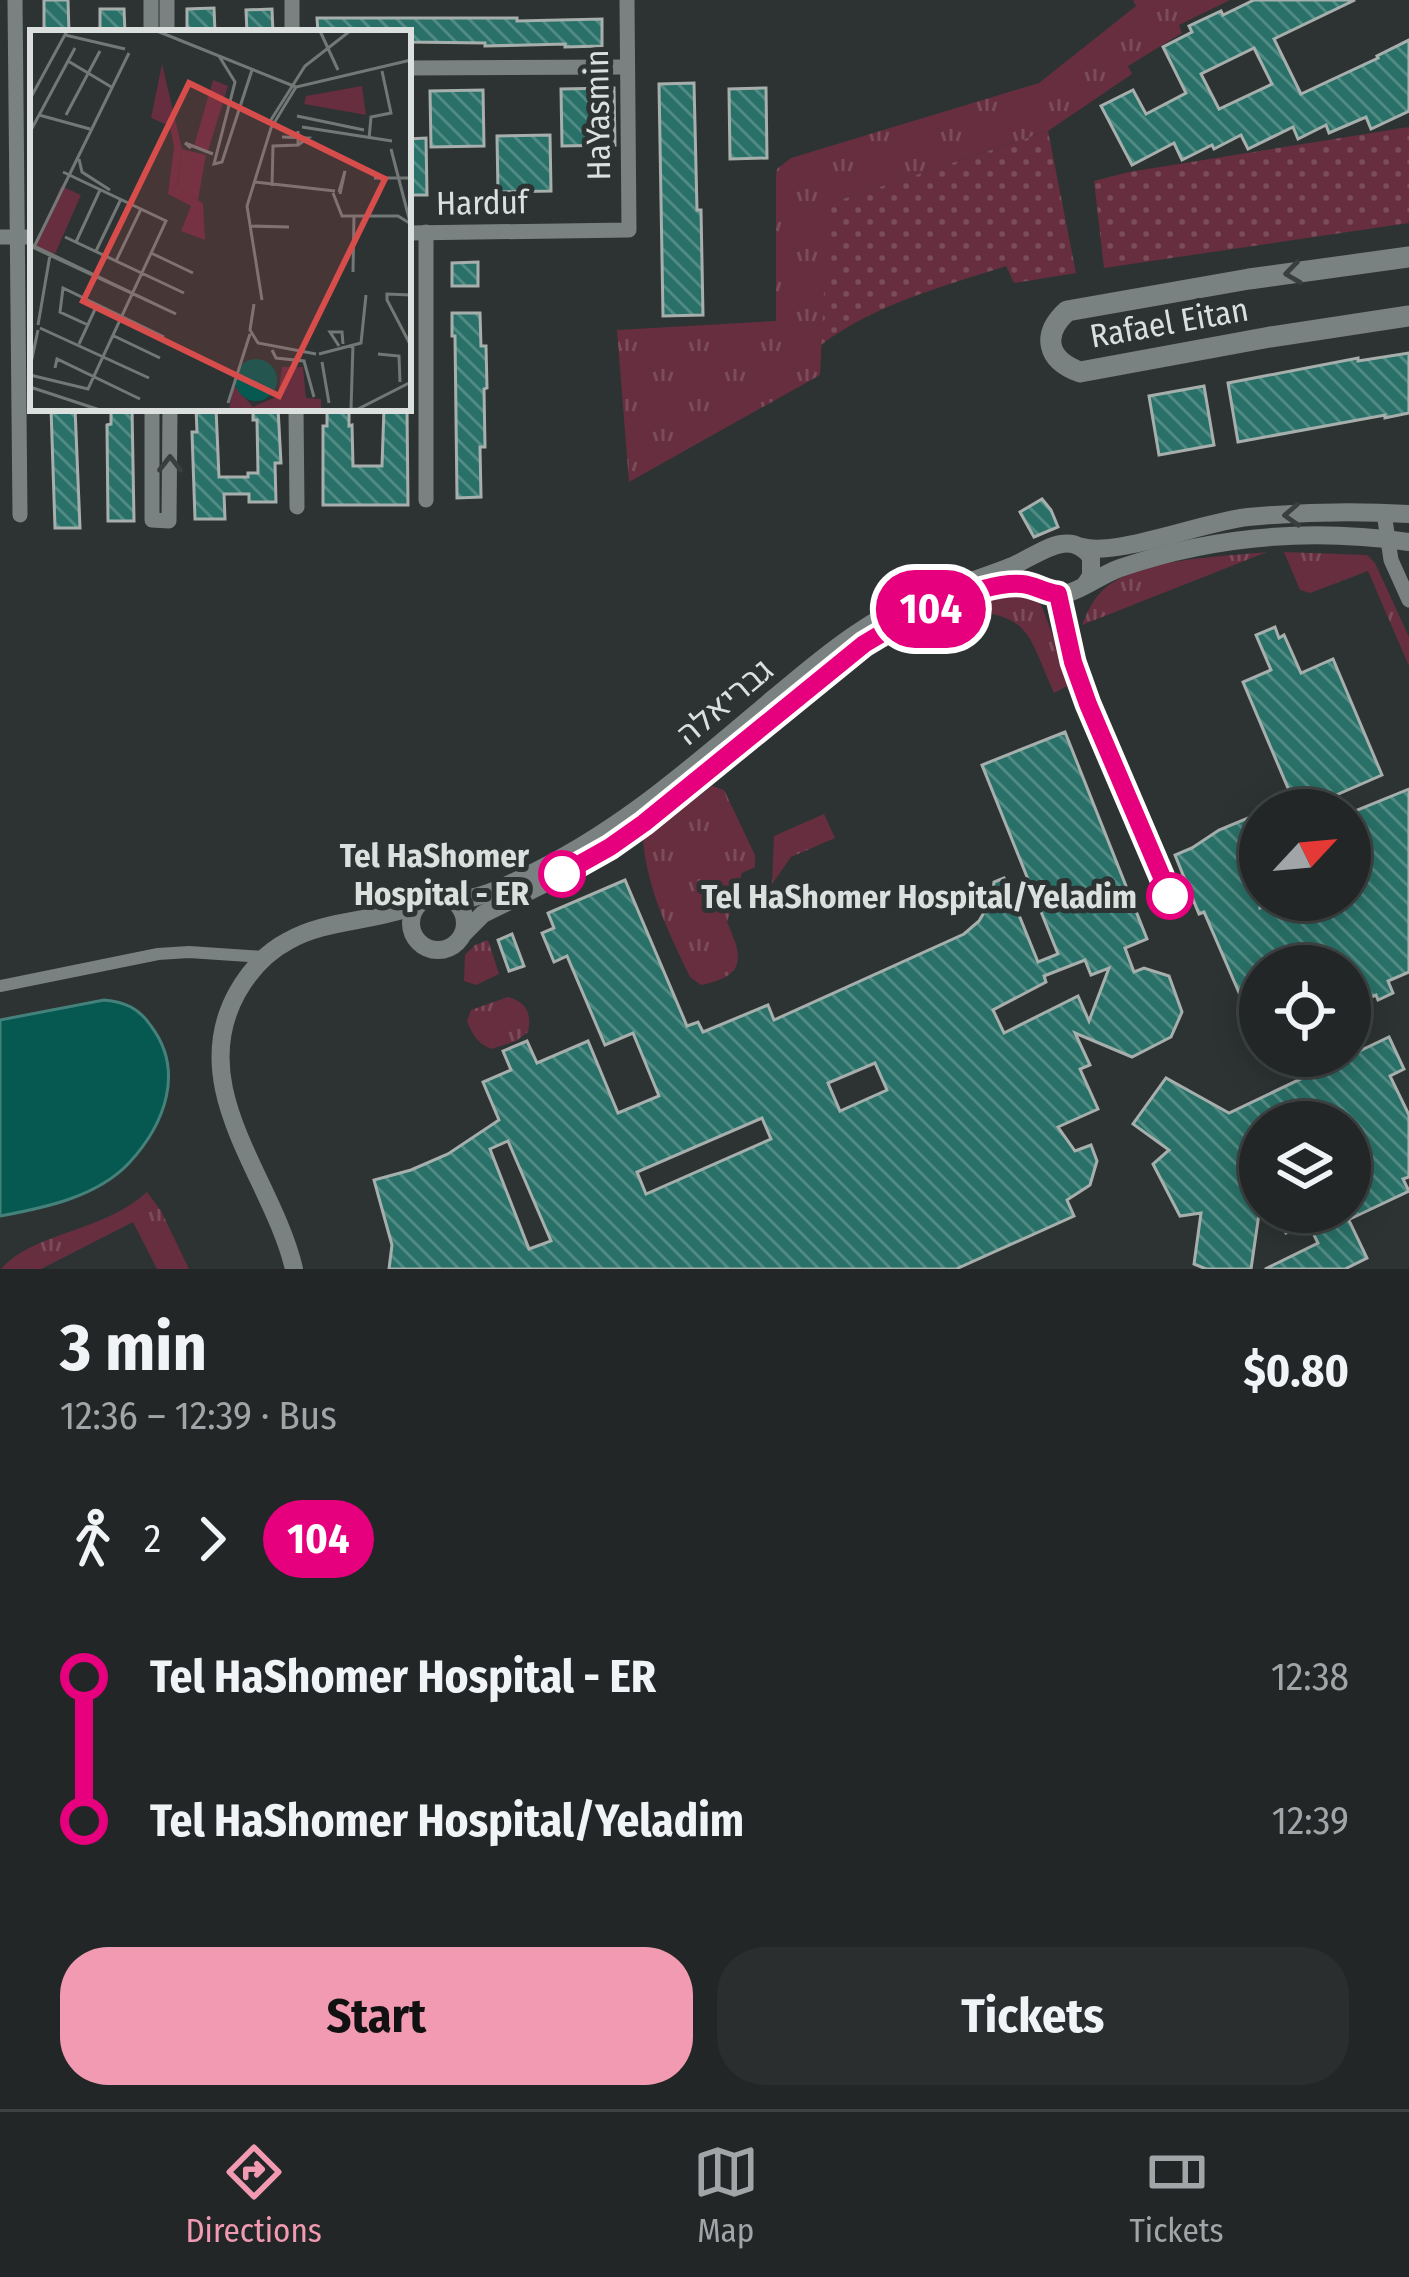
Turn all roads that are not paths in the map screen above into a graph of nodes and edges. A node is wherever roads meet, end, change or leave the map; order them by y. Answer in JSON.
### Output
{"nodes":[{"id":1,"x":15,"y":0,"type":"edge"},
{"id":2,"x":627,"y":0,"type":"edge"},
{"id":3,"x":626,"y":67,"type":"junction"},
{"id":4,"x":411,"y":68,"type":"edge"},
{"id":5,"x":8,"y":83,"type":"edge"},
{"id":6,"x":628,"y":230,"type":"joint"},
{"id":7,"x":417,"y":232,"type":"edge"},
{"id":8,"x":17,"y":237,"type":"edge"},
{"id":9,"x":1409,"y":257,"type":"edge"},
{"id":10,"x":1409,"y":316,"type":"edge"},
{"id":11,"x":152,"y":411,"type":"edge"},
{"id":12,"x":170,"y":411,"type":"edge"},
{"id":13,"x":296,"y":411,"type":"edge"},
{"id":14,"x":426,"y":500,"type":"dead end"},
{"id":15,"x":297,"y":507,"type":"dead end"},
{"id":16,"x":1384,"y":513,"type":"junction"},
{"id":17,"x":20,"y":514,"type":"dead end"},
{"id":18,"x":1409,"y":514,"type":"edge"},
{"id":19,"x":1386,"y":539,"type":"junction"},
{"id":20,"x":1409,"y":542,"type":"edge"},
{"id":21,"x":1080,"y":546,"type":"junction"},
{"id":22,"x":1038,"y":554,"type":"junction"},
{"id":23,"x":1085,"y":585,"type":"junction"},
{"id":24,"x":1040,"y":589,"type":"junction"},
{"id":25,"x":1409,"y":600,"type":"edge"},
{"id":26,"x":454,"y":900,"type":"junction"},
{"id":27,"x":419,"y":903,"type":"junction"},
{"id":28,"x":339,"y":923,"type":"junction"},
{"id":29,"x":463,"y":934,"type":"junction"},
{"id":30,"x":425,"y":947,"type":"junction"},
{"id":31,"x":263,"y":958,"type":"junction"},
{"id":32,"x":0,"y":986,"type":"edge"},
{"id":33,"x":294,"y":1269,"type":"edge"}],
"edges":[{"from":1,"to":5,"type":"street"},
{"from":2,"to":3,"type":"street","name":"HaYasmin"},
{"from":3,"to":4,"type":"street"},
{"from":3,"to":6,"type":"street","name":"HaYasmin"},
{"from":5,"to":8,"type":"street"},
{"from":6,"to":7,"type":"street","name":"Harduf"},
{"from":7,"to":14,"type":"street"},
{"from":8,"to":17,"type":"street"},
{"from":9,"to":10,"type":"main road","name":"Rafael Eitan","one_way":true},
{"from":11,"to":12,"type":"street","one_way":true},
{"from":13,"to":15,"type":"street"},
{"from":16,"to":18,"type":"street"},
{"from":16,"to":19,"type":"street"},
{"from":16,"to":21,"type":"street","one_way":true},
{"from":19,"to":20,"type":"street"},
{"from":19,"to":23,"type":"street"},
{"from":19,"to":25,"type":"street"},
{"from":21,"to":22,"type":"street"},
{"from":21,"to":23,"type":"street"},
{"from":22,"to":24,"type":"street"},
{"from":22,"to":26,"type":"street","name":"גבריאלה"},
{"from":23,"to":24,"type":"street"},
{"from":24,"to":29,"type":"street","name":"גבריאלה"},
{"from":26,"to":27,"type":"street"},
{"from":26,"to":29,"type":"street"},
{"from":27,"to":28,"type":"street"},
{"from":27,"to":30,"type":"street"},
{"from":28,"to":30,"type":"street"},
{"from":28,"to":31,"type":"street"},
{"from":29,"to":30,"type":"street"},
{"from":31,"to":32,"type":"street"},
{"from":31,"to":33,"type":"street"}]}
